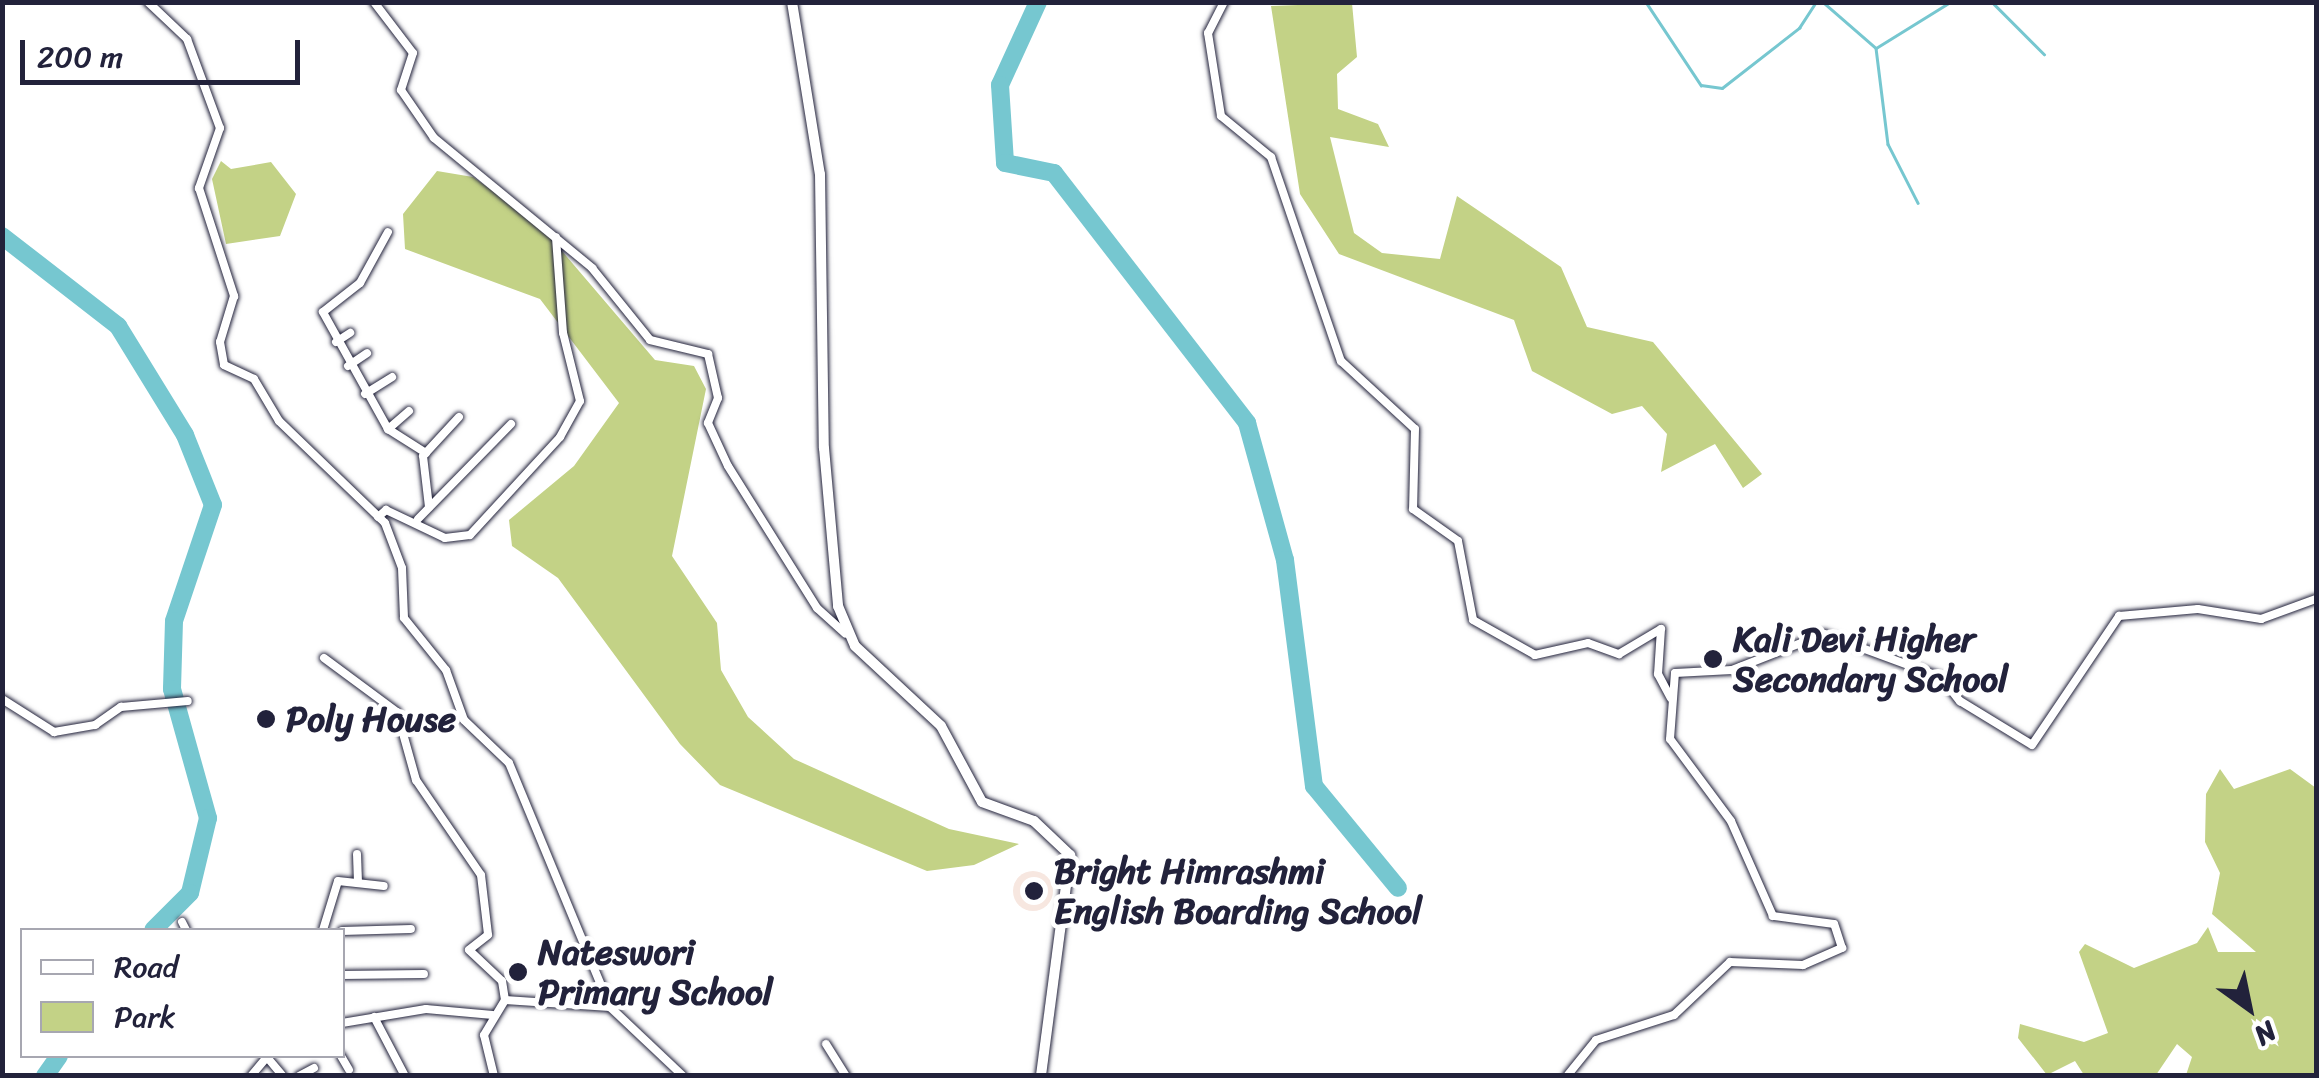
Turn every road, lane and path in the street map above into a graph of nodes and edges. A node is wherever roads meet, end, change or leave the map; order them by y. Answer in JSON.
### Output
{"nodes":[{"id":1,"x":148,"y":2,"type":"edge"},
{"id":2,"x":374,"y":2,"type":"edge"},
{"id":3,"x":792,"y":2,"type":"edge"},
{"id":4,"x":1224,"y":2,"type":"edge"},
{"id":5,"x":388,"y":232,"type":"dead end"},
{"id":6,"x":556,"y":235,"type":"junction"},
{"id":7,"x":350,"y":334,"type":"dead end"},
{"id":8,"x":336,"y":342,"type":"junction"},
{"id":9,"x":367,"y":353,"type":"dead end"},
{"id":10,"x":348,"y":366,"type":"junction"},
{"id":11,"x":392,"y":377,"type":"dead end"},
{"id":12,"x":365,"y":394,"type":"junction"},
{"id":13,"x":410,"y":412,"type":"dead end"},
{"id":14,"x":459,"y":417,"type":"dead end"},
{"id":15,"x":511,"y":424,"type":"dead end"},
{"id":16,"x":388,"y":429,"type":"junction"},
{"id":17,"x":426,"y":453,"type":"junction"},
{"id":18,"x":429,"y":507,"type":"junction"},
{"id":19,"x":378,"y":517,"type":"junction"},
{"id":20,"x":418,"y":519,"type":"junction"},
{"id":21,"x":2316,"y":599,"type":"edge"},
{"id":22,"x":845,"y":633,"type":"junction"},
{"id":23,"x":324,"y":658,"type":"dead end"},
{"id":24,"x":1672,"y":698,"type":"junction"},
{"id":25,"x":2,"y":699,"type":"edge"},
{"id":26,"x":184,"y":701,"type":"dead end"},
{"id":27,"x":357,"y":854,"type":"dead end"},
{"id":28,"x":358,"y":883,"type":"junction"},
{"id":29,"x":384,"y":886,"type":"dead end"},
{"id":30,"x":323,"y":928,"type":"edge"},
{"id":31,"x":411,"y":928,"type":"dead end"},
{"id":32,"x":345,"y":931,"type":"edge"},
{"id":33,"x":345,"y":974,"type":"edge"},
{"id":34,"x":424,"y":974,"type":"dead end"},
{"id":35,"x":505,"y":1000,"type":"junction"},
{"id":36,"x":610,"y":1006,"type":"junction"},
{"id":37,"x":493,"y":1014,"type":"junction"},
{"id":38,"x":374,"y":1017,"type":"junction"},
{"id":39,"x":345,"y":1022,"type":"edge"},
{"id":40,"x":826,"y":1044,"type":"dead end"},
{"id":41,"x":343,"y":1058,"type":"edge"},
{"id":42,"x":314,"y":1068,"type":"dead end"},
{"id":43,"x":349,"y":1070,"type":"dead end"},
{"id":44,"x":299,"y":1076,"type":"edge"},
{"id":45,"x":405,"y":1076,"type":"edge"},
{"id":46,"x":494,"y":1076,"type":"edge"},
{"id":47,"x":683,"y":1076,"type":"edge"},
{"id":48,"x":846,"y":1076,"type":"edge"},
{"id":49,"x":1041,"y":1076,"type":"edge"},
{"id":50,"x":1567,"y":1076,"type":"edge"}],
"edges":[{"from":1,"to":19,"type":"street"},
{"from":2,"to":6,"type":"street"},
{"from":3,"to":22,"type":"street"},
{"from":4,"to":24,"type":"street"},
{"from":5,"to":8,"type":"street"},
{"from":6,"to":20,"type":"street"},
{"from":6,"to":22,"type":"street"},
{"from":7,"to":8,"type":"street"},
{"from":8,"to":10,"type":"street"},
{"from":9,"to":10,"type":"street"},
{"from":10,"to":12,"type":"street"},
{"from":11,"to":12,"type":"street"},
{"from":12,"to":16,"type":"street"},
{"from":13,"to":16,"type":"street"},
{"from":14,"to":17,"type":"street"},
{"from":15,"to":18,"type":"street"},
{"from":16,"to":17,"type":"street"},
{"from":17,"to":18,"type":"street"},
{"from":18,"to":20,"type":"street"},
{"from":19,"to":20,"type":"street"},
{"from":19,"to":36,"type":"street"},
{"from":21,"to":24,"type":"street"},
{"from":22,"to":49,"type":"street"},
{"from":23,"to":35,"type":"street"},
{"from":24,"to":50,"type":"street"},
{"from":25,"to":26,"type":"street"},
{"from":27,"to":28,"type":"street"},
{"from":28,"to":29,"type":"street"},
{"from":28,"to":30,"type":"street"},
{"from":31,"to":32,"type":"street"},
{"from":33,"to":34,"type":"street"},
{"from":35,"to":36,"type":"street"},
{"from":35,"to":37,"type":"street"},
{"from":36,"to":47,"type":"street"},
{"from":37,"to":38,"type":"street"},
{"from":37,"to":46,"type":"street"},
{"from":38,"to":39,"type":"street"},
{"from":38,"to":45,"type":"street"},
{"from":40,"to":48,"type":"street"},
{"from":41,"to":43,"type":"street"},
{"from":42,"to":44,"type":"street"}]}
